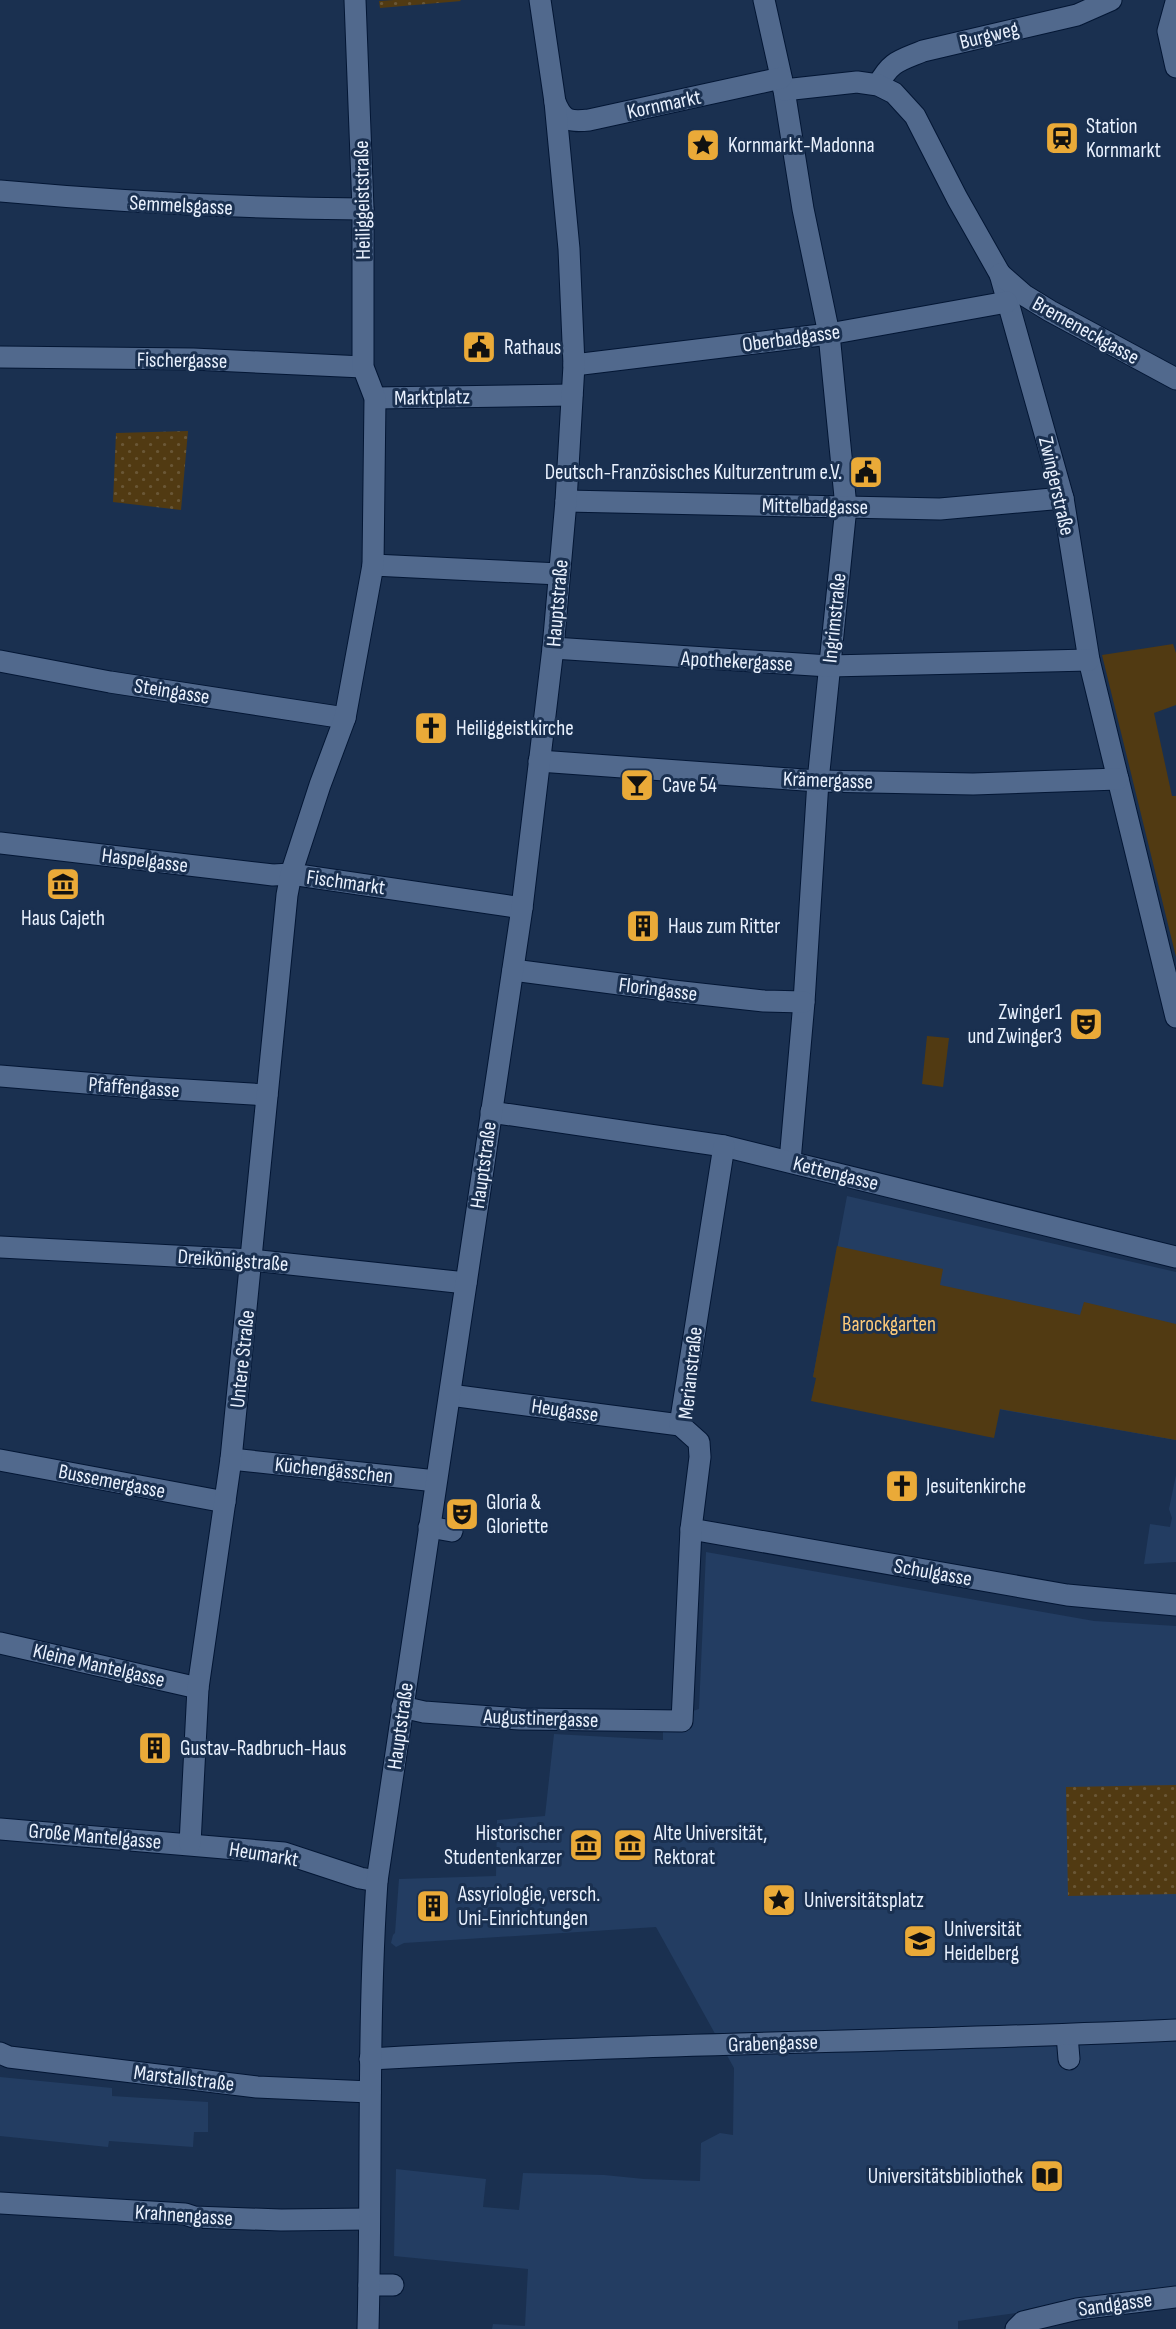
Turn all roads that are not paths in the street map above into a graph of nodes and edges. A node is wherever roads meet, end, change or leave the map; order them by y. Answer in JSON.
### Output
{"nodes":[{"id":1,"x":355,"y":0,"type":"edge"},
{"id":2,"x":764,"y":0,"type":"edge"},
{"id":3,"x":1111,"y":0,"type":"edge"},
{"id":4,"x":1176,"y":2,"type":"edge"},
{"id":5,"x":1074,"y":7,"type":"edge"},
{"id":6,"x":541,"y":8,"type":"edge"},
{"id":7,"x":1176,"y":67,"type":"edge"},
{"id":8,"x":782,"y":84,"type":"junction"},
{"id":9,"x":878,"y":85,"type":"junction"},
{"id":10,"x":555,"y":102,"type":"junction"},
{"id":11,"x":0,"y":191,"type":"edge"},
{"id":12,"x":363,"y":209,"type":"junction"},
{"id":13,"x":1000,"y":274,"type":"junction"},
{"id":14,"x":1007,"y":302,"type":"junction"},
{"id":15,"x":829,"y":334,"type":"junction"},
{"id":16,"x":0,"y":357,"type":"edge"},
{"id":17,"x":574,"y":365,"type":"junction"},
{"id":18,"x":363,"y":367,"type":"junction"},
{"id":19,"x":1176,"y":379,"type":"edge"},
{"id":20,"x":572,"y":394,"type":"junction"},
{"id":21,"x":375,"y":398,"type":"junction"},
{"id":22,"x":1063,"y":498,"type":"junction"},
{"id":23,"x":566,"y":501,"type":"junction"},
{"id":24,"x":846,"y":507,"type":"junction"},
{"id":25,"x":373,"y":565,"type":"junction"},
{"id":26,"x":559,"y":574,"type":"junction"},
{"id":27,"x":552,"y":649,"type":"junction"},
{"id":28,"x":1089,"y":660,"type":"junction"},
{"id":29,"x":0,"y":661,"type":"edge"},
{"id":30,"x":829,"y":666,"type":"junction"},
{"id":31,"x":345,"y":718,"type":"junction"},
{"id":32,"x":539,"y":761,"type":"junction"},
{"id":33,"x":1118,"y":779,"type":"junction"},
{"id":34,"x":818,"y":781,"type":"junction"},
{"id":35,"x":0,"y":843,"type":"edge"},
{"id":36,"x":282,"y":874,"type":"junction"},
{"id":37,"x":522,"y":908,"type":"junction"},
{"id":38,"x":513,"y":970,"type":"junction"},
{"id":39,"x":804,"y":1002,"type":"junction"},
{"id":40,"x":1176,"y":1017,"type":"edge"},
{"id":41,"x":0,"y":1076,"type":"edge"},
{"id":42,"x":267,"y":1095,"type":"junction"},
{"id":43,"x":491,"y":1112,"type":"junction"},
{"id":44,"x":714,"y":1144,"type":"junction"},
{"id":45,"x":790,"y":1161,"type":"junction"},
{"id":46,"x":0,"y":1247,"type":"edge"},
{"id":47,"x":1176,"y":1257,"type":"edge"},
{"id":48,"x":252,"y":1260,"type":"junction"},
{"id":49,"x":466,"y":1283,"type":"junction"},
{"id":50,"x":450,"y":1395,"type":"junction"},
{"id":51,"x":680,"y":1426,"type":"junction"},
{"id":52,"x":231,"y":1459,"type":"junction"},
{"id":53,"x":0,"y":1460,"type":"edge"},
{"id":54,"x":428,"y":1480,"type":"junction"},
{"id":55,"x":225,"y":1502,"type":"junction"},
{"id":56,"x":429,"y":1527,"type":"junction"},
{"id":57,"x":691,"y":1529,"type":"junction"},
{"id":58,"x":452,"y":1531,"type":"dead end"},
{"id":59,"x":1176,"y":1605,"type":"edge"},
{"id":60,"x":0,"y":1643,"type":"edge"},
{"id":61,"x":198,"y":1688,"type":"junction"},
{"id":62,"x":402,"y":1707,"type":"junction"},
{"id":63,"x":681,"y":1721,"type":"joint"},
{"id":64,"x":0,"y":1829,"type":"edge"},
{"id":65,"x":190,"y":1844,"type":"junction"},
{"id":66,"x":377,"y":1881,"type":"junction"},
{"id":67,"x":1176,"y":2030,"type":"edge"},
{"id":68,"x":1067,"y":2035,"type":"junction"},
{"id":69,"x":0,"y":2053,"type":"edge"},
{"id":70,"x":370,"y":2059,"type":"junction"},
{"id":71,"x":1069,"y":2059,"type":"dead end"},
{"id":72,"x":370,"y":2092,"type":"junction"},
{"id":73,"x":0,"y":2203,"type":"edge"},
{"id":74,"x":369,"y":2219,"type":"junction"},
{"id":75,"x":369,"y":2285,"type":"junction"},
{"id":76,"x":393,"y":2285,"type":"dead end"},
{"id":77,"x":1176,"y":2297,"type":"edge"},
{"id":78,"x":368,"y":2329,"type":"edge"},
{"id":79,"x":1016,"y":2329,"type":"edge"}],
"edges":[{"from":1,"to":12,"type":"street","name":"Heiliggeiststraße"},
{"from":2,"to":8,"type":"street","name":"Ingrimstraße"},
{"from":3,"to":5,"type":"street","name":"Burgweg"},
{"from":4,"to":7,"type":"street"},
{"from":5,"to":9,"type":"street","name":"Burgweg"},
{"from":6,"to":10,"type":"street","name":"Hauptstraße"},
{"from":8,"to":9,"type":"street"},
{"from":8,"to":10,"type":"street","name":"Kornmarkt"},
{"from":8,"to":15,"type":"street","name":"Ingrimstraße"},
{"from":9,"to":13,"type":"street","name":"Zwingerstraße"},
{"from":10,"to":17,"type":"street","name":"Hauptstraße"},
{"from":11,"to":12,"type":"street","name":"Semmelsgasse"},
{"from":12,"to":18,"type":"street","name":"Heiliggeiststraße"},
{"from":13,"to":14,"type":"street","name":"Zwingerstraße"},
{"from":13,"to":19,"type":"street","name":"Bremeneckgasse"},
{"from":14,"to":15,"type":"street","name":"Oberbadgasse"},
{"from":14,"to":22,"type":"street","name":"Zwingerstraße"},
{"from":15,"to":17,"type":"street","name":"Oberbadgasse"},
{"from":15,"to":24,"type":"street","name":"Ingrimstraße"},
{"from":16,"to":18,"type":"street","name":"Fischergasse"},
{"from":17,"to":20,"type":"street","name":"Hauptstraße"},
{"from":18,"to":21,"type":"street","name":"Heiliggeiststraße"},
{"from":20,"to":21,"type":"street","name":"Marktplatz"},
{"from":20,"to":23,"type":"street","name":"Hauptstraße"},
{"from":21,"to":25,"type":"street","name":"Marktplatz"},
{"from":22,"to":24,"type":"street","name":"Mittelbadgasse"},
{"from":22,"to":28,"type":"street","name":"Zwingerstraße"},
{"from":23,"to":24,"type":"street","name":"Mittelbadgasse"},
{"from":23,"to":26,"type":"street","name":"Hauptstraße"},
{"from":24,"to":30,"type":"street","name":"Ingrimstraße"},
{"from":25,"to":26,"type":"street"},
{"from":25,"to":31,"type":"street","name":"Marktplatz"},
{"from":26,"to":27,"type":"street","name":"Hauptstraße"},
{"from":27,"to":30,"type":"street","name":"Apothekergasse"},
{"from":27,"to":32,"type":"street","name":"Hauptstraße"},
{"from":28,"to":30,"type":"street","name":"Apothekergasse"},
{"from":28,"to":33,"type":"street","name":"Zwingerstraße"},
{"from":29,"to":31,"type":"street","name":"Steingasse"},
{"from":30,"to":34,"type":"street","name":"Ingrimstraße"},
{"from":31,"to":36,"type":"street","name":"Fischmarkt"},
{"from":32,"to":34,"type":"street","name":"Krämergasse"},
{"from":32,"to":37,"type":"street","name":"Hauptstraße"},
{"from":33,"to":34,"type":"street","name":"Krämergasse"},
{"from":33,"to":40,"type":"street","name":"Zwingerstraße"},
{"from":34,"to":39,"type":"street","name":"Ingrimstraße"},
{"from":35,"to":36,"type":"street","name":"Haspelgasse"},
{"from":36,"to":37,"type":"street","name":"Fischmarkt"},
{"from":36,"to":42,"type":"street","name":"Untere Straße"},
{"from":37,"to":38,"type":"street","name":"Hauptstraße"},
{"from":38,"to":39,"type":"street","name":"Floringasse"},
{"from":38,"to":43,"type":"street","name":"Hauptstraße"},
{"from":39,"to":45,"type":"street","name":"Ingrimstraße"},
{"from":41,"to":42,"type":"street","name":"Pfaffengasse"},
{"from":42,"to":48,"type":"street","name":"Untere Straße"},
{"from":43,"to":44,"type":"street","name":"Kettengasse"},
{"from":43,"to":49,"type":"street","name":"Hauptstraße"},
{"from":44,"to":45,"type":"street","name":"Kettengasse"},
{"from":44,"to":51,"type":"street","name":"Merianstraße"},
{"from":45,"to":47,"type":"street","name":"Kettengasse"},
{"from":46,"to":48,"type":"street","name":"Dreikönigstraße"},
{"from":48,"to":49,"type":"street","name":"Dreikönigstraße"},
{"from":48,"to":52,"type":"street","name":"Untere Straße"},
{"from":49,"to":50,"type":"street","name":"Hauptstraße"},
{"from":50,"to":51,"type":"street","name":"Heugasse"},
{"from":50,"to":54,"type":"street","name":"Hauptstraße"},
{"from":51,"to":57,"type":"street","name":"Merianstraße"},
{"from":52,"to":54,"type":"street","name":"Küchengässchen"},
{"from":52,"to":55,"type":"street","name":"Untere Straße"},
{"from":53,"to":55,"type":"street","name":"Bussemergasse"},
{"from":54,"to":56,"type":"street","name":"Hauptstraße"},
{"from":55,"to":61,"type":"street","name":"Untere Straße"},
{"from":56,"to":58,"type":"street"},
{"from":56,"to":62,"type":"street","name":"Hauptstraße"},
{"from":57,"to":59,"type":"street","name":"Schulgasse"},
{"from":57,"to":63,"type":"street","name":"Merianstraße"},
{"from":60,"to":61,"type":"street","name":"Kleine Mantelgasse"},
{"from":61,"to":65,"type":"street","name":"Untere Straße"},
{"from":62,"to":63,"type":"street","name":"Augustinergasse"},
{"from":62,"to":66,"type":"street","name":"Hauptstraße"},
{"from":64,"to":65,"type":"street","name":"Große Mantelgasse"},
{"from":65,"to":66,"type":"street","name":"Heumarkt"},
{"from":66,"to":70,"type":"street","name":"Hauptstraße"},
{"from":67,"to":68,"type":"street","name":"Grabengasse"},
{"from":68,"to":70,"type":"street","name":"Grabengasse"},
{"from":68,"to":71,"type":"street"},
{"from":69,"to":72,"type":"street","name":"Marstallstraße"},
{"from":70,"to":72,"type":"street","name":"Hauptstraße"},
{"from":72,"to":74,"type":"street","name":"Hauptstraße"},
{"from":73,"to":74,"type":"street","name":"Krahnengasse"},
{"from":74,"to":75,"type":"street","name":"Hauptstraße"},
{"from":75,"to":76,"type":"street"},
{"from":75,"to":78,"type":"street","name":"Hauptstraße"},
{"from":77,"to":79,"type":"street","name":"Sandgasse"}]}
